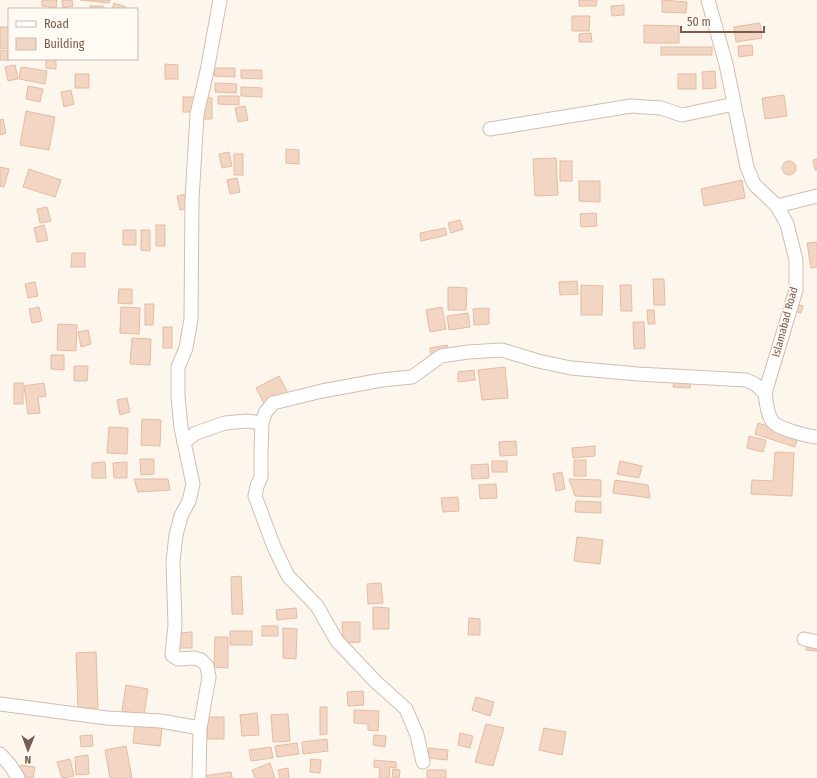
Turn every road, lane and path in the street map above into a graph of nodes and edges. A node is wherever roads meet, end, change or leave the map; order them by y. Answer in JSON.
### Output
{"nodes":[{"id":1,"x":220,"y":0,"type":"edge"},
{"id":2,"x":708,"y":0,"type":"edge"},
{"id":3,"x":734,"y":104,"type":"junction"},
{"id":4,"x":490,"y":129,"type":"dead end"},
{"id":5,"x":817,"y":196,"type":"edge"},
{"id":6,"x":777,"y":206,"type":"junction"},
{"id":7,"x":765,"y":393,"type":"junction"},
{"id":8,"x":262,"y":423,"type":"junction"},
{"id":9,"x":817,"y":436,"type":"edge"},
{"id":10,"x":184,"y":442,"type":"junction"},
{"id":11,"x":804,"y":640,"type":"dead end"},
{"id":12,"x":817,"y":642,"type":"edge"},
{"id":13,"x":0,"y":704,"type":"edge"},
{"id":14,"x":200,"y":728,"type":"junction"},
{"id":15,"x":0,"y":754,"type":"edge"},
{"id":16,"x":423,"y":762,"type":"dead end"},
{"id":17,"x":18,"y":778,"type":"edge"},
{"id":18,"x":199,"y":778,"type":"edge"}],
"edges":[{"from":1,"to":10,"type":"street"},
{"from":2,"to":3,"type":"street","name":"Islamabad Road"},
{"from":3,"to":4,"type":"street"},
{"from":3,"to":6,"type":"street","name":"Islamabad Road"},
{"from":5,"to":6,"type":"street"},
{"from":6,"to":7,"type":"street","name":"Islamabad Road"},
{"from":7,"to":8,"type":"street"},
{"from":7,"to":9,"type":"street","name":"Islamabad Road"},
{"from":8,"to":10,"type":"street"},
{"from":8,"to":16,"type":"street"},
{"from":10,"to":14,"type":"street"},
{"from":11,"to":12,"type":"street"},
{"from":13,"to":14,"type":"street"},
{"from":14,"to":18,"type":"street"},
{"from":15,"to":17,"type":"street"}]}
